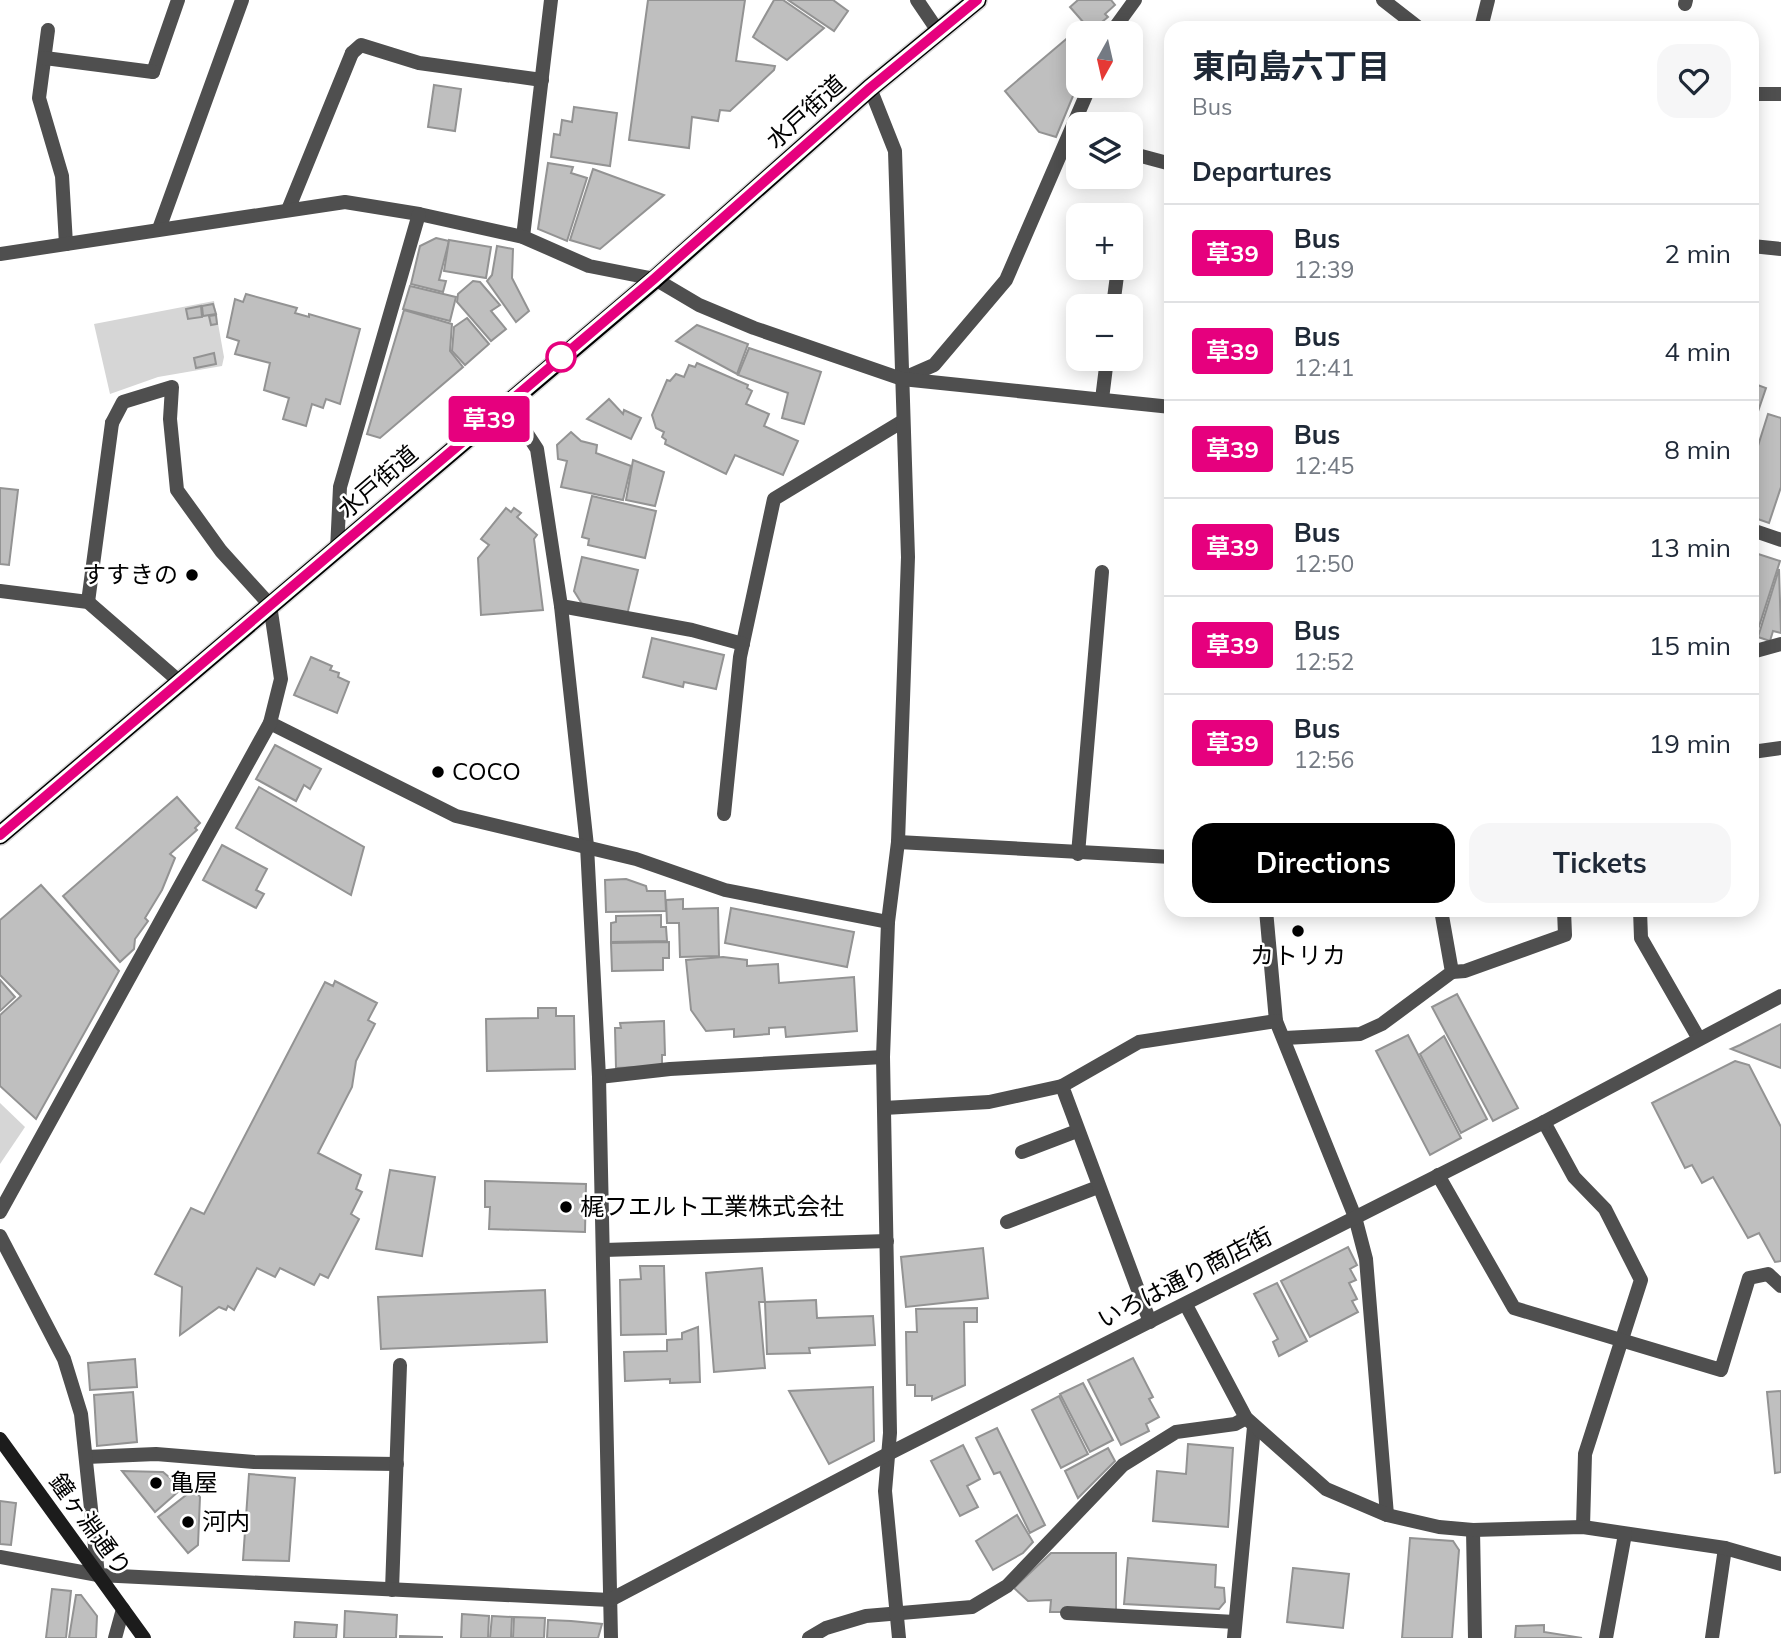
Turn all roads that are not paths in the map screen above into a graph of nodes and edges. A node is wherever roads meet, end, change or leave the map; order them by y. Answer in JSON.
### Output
{"nodes":[{"id":1,"x":178,"y":0,"type":"edge"},
{"id":2,"x":242,"y":0,"type":"edge"},
{"id":3,"x":551,"y":0,"type":"edge"},
{"id":4,"x":917,"y":0,"type":"edge"},
{"id":5,"x":977,"y":0,"type":"edge"},
{"id":6,"x":1135,"y":0,"type":"edge"},
{"id":7,"x":1382,"y":0,"type":"edge"},
{"id":8,"x":1488,"y":0,"type":"edge"},
{"id":9,"x":1120,"y":21,"type":"edge"},
{"id":10,"x":1410,"y":21,"type":"edge"},
{"id":11,"x":1483,"y":21,"type":"edge"},
{"id":12,"x":48,"y":30,"type":"dead end"},
{"id":13,"x":938,"y":31,"type":"junction"},
{"id":14,"x":45,"y":58,"type":"junction"},
{"id":15,"x":542,"y":80,"type":"junction"},
{"id":16,"x":870,"y":88,"type":"junction"},
{"id":17,"x":1759,"y":94,"type":"edge"},
{"id":18,"x":1781,"y":94,"type":"edge"},
{"id":19,"x":1066,"y":153,"type":"edge"},
{"id":20,"x":1143,"y":156,"type":"edge"},
{"id":21,"x":1164,"y":162,"type":"edge"},
{"id":22,"x":288,"y":210,"type":"junction"},
{"id":23,"x":419,"y":214,"type":"junction"},
{"id":24,"x":159,"y":229,"type":"junction"},
{"id":25,"x":523,"y":237,"type":"junction"},
{"id":26,"x":66,"y":244,"type":"junction"},
{"id":27,"x":1759,"y":247,"type":"edge"},
{"id":28,"x":1781,"y":249,"type":"edge"},
{"id":29,"x":0,"y":254,"type":"edge"},
{"id":30,"x":654,"y":279,"type":"junction"},
{"id":31,"x":1106,"y":371,"type":"edge"},
{"id":32,"x":902,"y":379,"type":"junction"},
{"id":33,"x":1102,"y":399,"type":"junction"},
{"id":34,"x":507,"y":403,"type":"junction"},
{"id":35,"x":1164,"y":406,"type":"edge"},
{"id":36,"x":903,"y":421,"type":"junction"},
{"id":37,"x":1759,"y":532,"type":"edge"},
{"id":38,"x":1781,"y":540,"type":"edge"},
{"id":39,"x":337,"y":550,"type":"junction"},
{"id":40,"x":1102,"y":572,"type":"dead end"},
{"id":41,"x":0,"y":591,"type":"edge"},
{"id":42,"x":88,"y":602,"type":"junction"},
{"id":43,"x":270,"y":605,"type":"junction"},
{"id":44,"x":561,"y":606,"type":"junction"},
{"id":45,"x":743,"y":644,"type":"junction"},
{"id":46,"x":1781,"y":644,"type":"edge"},
{"id":47,"x":1759,"y":650,"type":"edge"},
{"id":48,"x":180,"y":682,"type":"junction"},
{"id":49,"x":270,"y":723,"type":"junction"},
{"id":50,"x":1781,"y":748,"type":"edge"},
{"id":51,"x":1759,"y":751,"type":"edge"},
{"id":52,"x":724,"y":814,"type":"dead end"},
{"id":53,"x":0,"y":835,"type":"edge"},
{"id":54,"x":898,"y":842,"type":"junction"},
{"id":55,"x":587,"y":846,"type":"junction"},
{"id":56,"x":1078,"y":854,"type":"junction"},
{"id":57,"x":1164,"y":857,"type":"edge"},
{"id":58,"x":1267,"y":917,"type":"edge"},
{"id":59,"x":1442,"y":917,"type":"edge"},
{"id":60,"x":1564,"y":917,"type":"edge"},
{"id":61,"x":1640,"y":917,"type":"edge"},
{"id":62,"x":888,"y":922,"type":"junction"},
{"id":63,"x":1452,"y":972,"type":"junction"},
{"id":64,"x":1781,"y":996,"type":"edge"},
{"id":65,"x":1276,"y":1021,"type":"junction"},
{"id":66,"x":1285,"y":1038,"type":"junction"},
{"id":67,"x":1699,"y":1039,"type":"junction"},
{"id":68,"x":883,"y":1057,"type":"junction"},
{"id":69,"x":599,"y":1077,"type":"junction"},
{"id":70,"x":1062,"y":1086,"type":"junction"},
{"id":71,"x":884,"y":1108,"type":"junction"},
{"id":72,"x":1544,"y":1122,"type":"junction"},
{"id":73,"x":1077,"y":1131,"type":"junction"},
{"id":74,"x":1021,"y":1152,"type":"dead end"},
{"id":75,"x":1438,"y":1175,"type":"junction"},
{"id":76,"x":1098,"y":1187,"type":"junction"},
{"id":77,"x":0,"y":1212,"type":"edge"},
{"id":78,"x":1355,"y":1217,"type":"junction"},
{"id":79,"x":1007,"y":1222,"type":"dead end"},
{"id":80,"x":0,"y":1236,"type":"edge"},
{"id":81,"x":887,"y":1241,"type":"junction"},
{"id":82,"x":604,"y":1250,"type":"junction"},
{"id":83,"x":1781,"y":1286,"type":"edge"},
{"id":84,"x":1186,"y":1305,"type":"junction"},
{"id":85,"x":1150,"y":1322,"type":"junction"},
{"id":86,"x":1623,"y":1339,"type":"junction"},
{"id":87,"x":400,"y":1365,"type":"dead end"},
{"id":88,"x":1250,"y":1422,"type":"junction"},
{"id":89,"x":0,"y":1439,"type":"edge"},
{"id":90,"x":886,"y":1455,"type":"junction"},
{"id":91,"x":86,"y":1457,"type":"junction"},
{"id":92,"x":397,"y":1464,"type":"junction"},
{"id":93,"x":1387,"y":1515,"type":"junction"},
{"id":94,"x":1584,"y":1527,"type":"junction"},
{"id":95,"x":1473,"y":1530,"type":"junction"},
{"id":96,"x":1625,"y":1534,"type":"junction"},
{"id":97,"x":1725,"y":1548,"type":"junction"},
{"id":98,"x":0,"y":1557,"type":"edge"},
{"id":99,"x":1781,"y":1564,"type":"edge"},
{"id":100,"x":98,"y":1575,"type":"junction"},
{"id":101,"x":392,"y":1590,"type":"junction"},
{"id":102,"x":610,"y":1600,"type":"junction"},
{"id":103,"x":123,"y":1609,"type":"junction"},
{"id":104,"x":1067,"y":1613,"type":"dead end"},
{"id":105,"x":897,"y":1615,"type":"junction"},
{"id":106,"x":1235,"y":1622,"type":"junction"},
{"id":107,"x":115,"y":1638,"type":"edge"},
{"id":108,"x":144,"y":1638,"type":"edge"},
{"id":109,"x":611,"y":1638,"type":"edge"},
{"id":110,"x":809,"y":1638,"type":"edge"},
{"id":111,"x":898,"y":1638,"type":"edge"},
{"id":112,"x":1234,"y":1638,"type":"edge"},
{"id":113,"x":1475,"y":1638,"type":"edge"},
{"id":114,"x":1606,"y":1638,"type":"edge"},
{"id":115,"x":1712,"y":1638,"type":"edge"}],
"edges":[{"from":1,"to":14,"type":"street"},
{"from":2,"to":24,"type":"street"},
{"from":3,"to":15,"type":"street"},
{"from":4,"to":13,"type":"street"},
{"from":5,"to":13,"type":"highway","name":"水戸街道"},
{"from":6,"to":9,"type":"street"},
{"from":7,"to":10,"type":"street"},
{"from":8,"to":11,"type":"street"},
{"from":12,"to":14,"type":"street"},
{"from":13,"to":16,"type":"highway","name":"水戸街道"},
{"from":14,"to":26,"type":"street"},
{"from":15,"to":22,"type":"street"},
{"from":15,"to":25,"type":"street"},
{"from":16,"to":30,"type":"highway","name":"水戸街道"},
{"from":16,"to":32,"type":"street"},
{"from":17,"to":18,"type":"street"},
{"from":19,"to":32,"type":"street"},
{"from":20,"to":21,"type":"street"},
{"from":22,"to":23,"type":"street"},
{"from":22,"to":24,"type":"street"},
{"from":23,"to":25,"type":"street"},
{"from":23,"to":39,"type":"street"},
{"from":24,"to":26,"type":"street"},
{"from":25,"to":30,"type":"street"},
{"from":26,"to":29,"type":"street"},
{"from":27,"to":28,"type":"street"},
{"from":30,"to":32,"type":"street"},
{"from":30,"to":34,"type":"highway","name":"水戸街道"},
{"from":31,"to":33,"type":"street"},
{"from":32,"to":33,"type":"street"},
{"from":32,"to":36,"type":"street"},
{"from":33,"to":35,"type":"street"},
{"from":34,"to":39,"type":"highway","name":"水戸街道"},
{"from":34,"to":44,"type":"street"},
{"from":36,"to":45,"type":"street"},
{"from":36,"to":54,"type":"street"},
{"from":37,"to":38,"type":"street"},
{"from":39,"to":43,"type":"highway","name":"水戸街道"},
{"from":40,"to":56,"type":"street"},
{"from":41,"to":42,"type":"street"},
{"from":42,"to":43,"type":"street"},
{"from":42,"to":48,"type":"street"},
{"from":43,"to":48,"type":"highway","name":"水戸街道"},
{"from":43,"to":49,"type":"street"},
{"from":44,"to":45,"type":"street"},
{"from":44,"to":55,"type":"street"},
{"from":45,"to":52,"type":"street"},
{"from":46,"to":47,"type":"street"},
{"from":48,"to":53,"type":"highway","name":"水戸街道"},
{"from":49,"to":55,"type":"street"},
{"from":49,"to":77,"type":"street"},
{"from":50,"to":51,"type":"street"},
{"from":54,"to":56,"type":"street"},
{"from":54,"to":62,"type":"street"},
{"from":55,"to":62,"type":"street"},
{"from":55,"to":69,"type":"street"},
{"from":56,"to":57,"type":"street"},
{"from":58,"to":65,"type":"street"},
{"from":59,"to":63,"type":"street"},
{"from":60,"to":63,"type":"street"},
{"from":61,"to":67,"type":"street"},
{"from":62,"to":68,"type":"street"},
{"from":63,"to":66,"type":"street"},
{"from":64,"to":67,"type":"street","name":"いろは通り商店街"},
{"from":65,"to":66,"type":"street"},
{"from":65,"to":70,"type":"street"},
{"from":66,"to":78,"type":"street"},
{"from":67,"to":72,"type":"street","name":"いろは通り商店街"},
{"from":68,"to":69,"type":"street"},
{"from":68,"to":71,"type":"street"},
{"from":69,"to":82,"type":"street"},
{"from":70,"to":71,"type":"street"},
{"from":70,"to":73,"type":"street"},
{"from":71,"to":81,"type":"street"},
{"from":72,"to":75,"type":"street","name":"いろは通り商店街"},
{"from":72,"to":86,"type":"street"},
{"from":73,"to":74,"type":"street"},
{"from":73,"to":76,"type":"street"},
{"from":75,"to":78,"type":"street","name":"いろは通り商店街"},
{"from":75,"to":86,"type":"street"},
{"from":76,"to":79,"type":"street"},
{"from":76,"to":85,"type":"street"},
{"from":78,"to":84,"type":"street","name":"いろは通り商店街"},
{"from":78,"to":93,"type":"street"},
{"from":80,"to":91,"type":"street"},
{"from":81,"to":82,"type":"street"},
{"from":81,"to":90,"type":"street"},
{"from":82,"to":102,"type":"street"},
{"from":83,"to":86,"type":"street"},
{"from":84,"to":85,"type":"street","name":"いろは通り商店街"},
{"from":84,"to":88,"type":"street"},
{"from":85,"to":90,"type":"street","name":"いろは通り商店街"},
{"from":86,"to":94,"type":"street"},
{"from":87,"to":92,"type":"street"},
{"from":88,"to":93,"type":"street"},
{"from":88,"to":105,"type":"street"},
{"from":88,"to":106,"type":"street"},
{"from":89,"to":100,"type":"main road","name":"鐘ヶ淵通り"},
{"from":90,"to":102,"type":"street","name":"いろは通り商店街"},
{"from":90,"to":105,"type":"street"},
{"from":91,"to":92,"type":"street"},
{"from":91,"to":100,"type":"street"},
{"from":92,"to":101,"type":"street"},
{"from":93,"to":95,"type":"street"},
{"from":94,"to":95,"type":"street"},
{"from":94,"to":96,"type":"street"},
{"from":95,"to":113,"type":"street"},
{"from":96,"to":97,"type":"street"},
{"from":96,"to":114,"type":"street"},
{"from":97,"to":99,"type":"street"},
{"from":97,"to":115,"type":"street"},
{"from":98,"to":100,"type":"street"},
{"from":100,"to":101,"type":"street"},
{"from":100,"to":103,"type":"main road","name":"鐘ヶ淵通り"},
{"from":101,"to":102,"type":"street"},
{"from":102,"to":109,"type":"street"},
{"from":103,"to":107,"type":"street"},
{"from":103,"to":108,"type":"main road","name":"鐘ヶ淵通り"},
{"from":104,"to":106,"type":"street"},
{"from":105,"to":110,"type":"street"},
{"from":105,"to":111,"type":"street"},
{"from":106,"to":112,"type":"street"}]}
